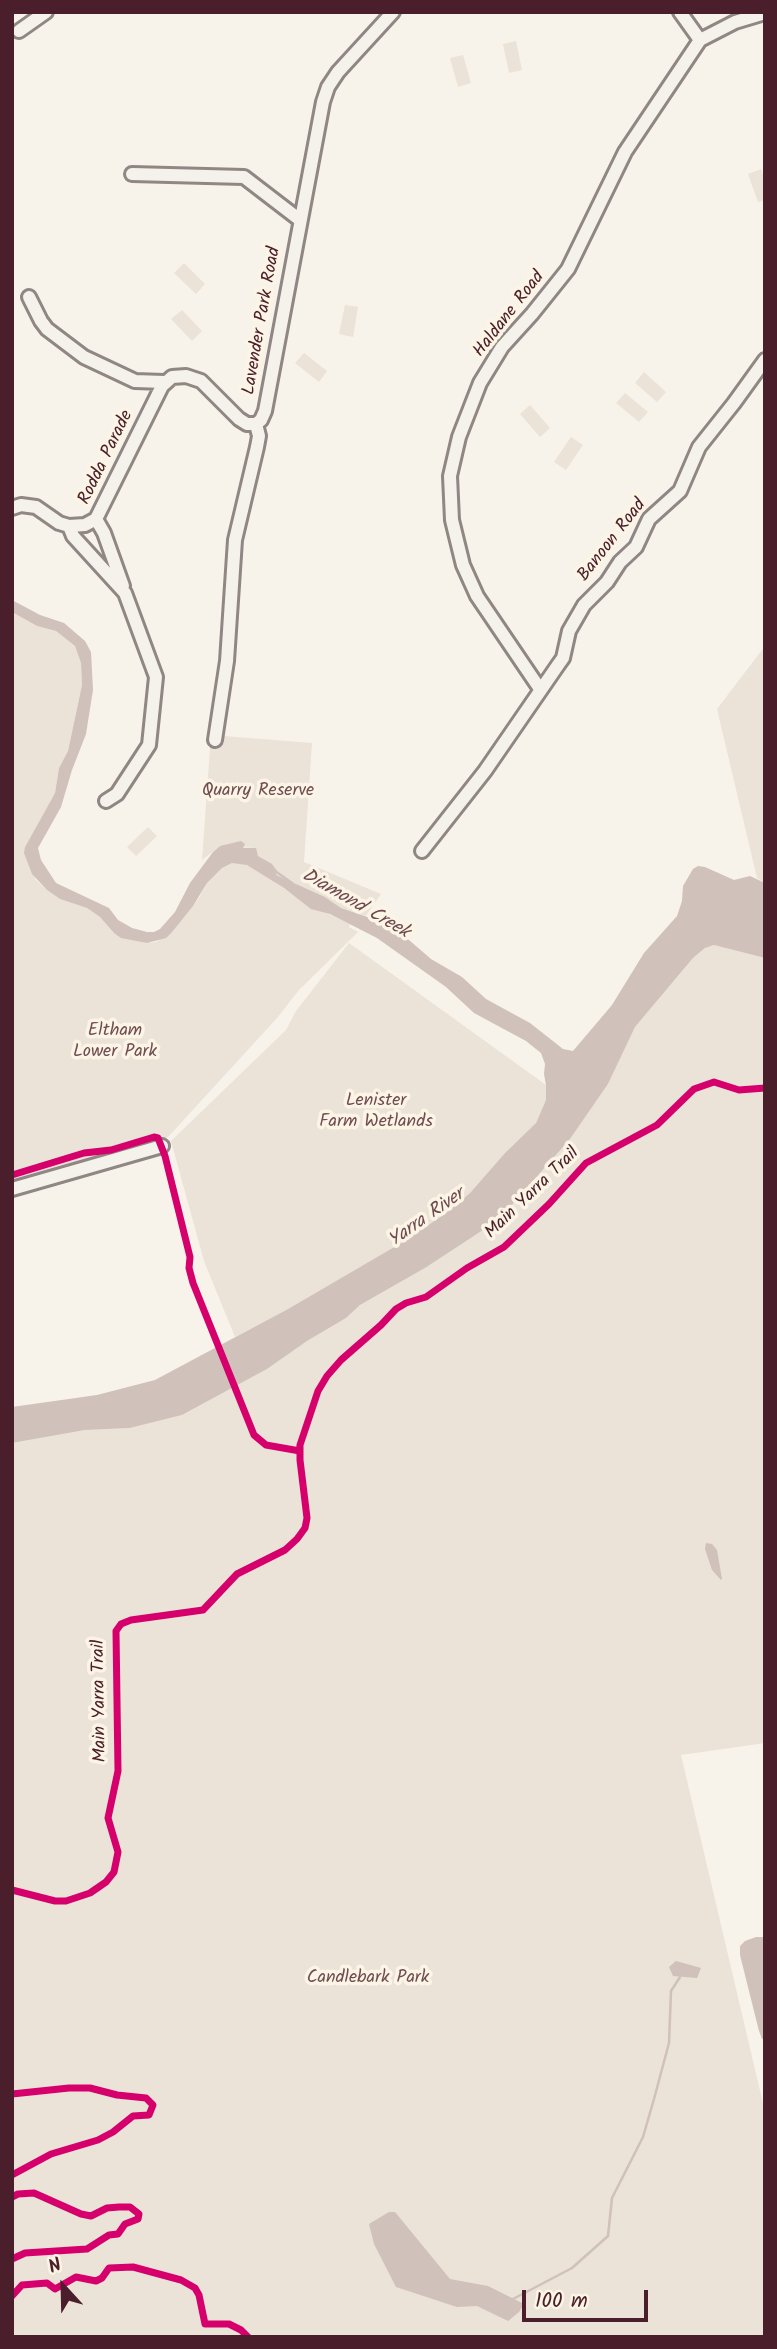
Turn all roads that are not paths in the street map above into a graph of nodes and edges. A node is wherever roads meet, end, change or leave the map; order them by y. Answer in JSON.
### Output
{"nodes":[{"id":1,"x":46,"y":12,"type":"edge"},
{"id":2,"x":393,"y":12,"type":"edge"},
{"id":3,"x":680,"y":12,"type":"edge"},
{"id":4,"x":765,"y":13,"type":"edge"},
{"id":5,"x":19,"y":31,"type":"dead end"},
{"id":6,"x":700,"y":40,"type":"junction"},
{"id":7,"x":132,"y":174,"type":"dead end"},
{"id":8,"x":300,"y":220,"type":"junction"},
{"id":9,"x":29,"y":297,"type":"dead end"},
{"id":10,"x":765,"y":360,"type":"edge"},
{"id":11,"x":163,"y":384,"type":"junction"},
{"id":12,"x":256,"y":424,"type":"junction"},
{"id":13,"x":12,"y":508,"type":"edge"},
{"id":14,"x":96,"y":519,"type":"junction"},
{"id":15,"x":69,"y":526,"type":"junction"},
{"id":16,"x":125,"y":593,"type":"junction"},
{"id":17,"x":540,"y":689,"type":"junction"},
{"id":18,"x":215,"y":740,"type":"dead end"},
{"id":19,"x":106,"y":801,"type":"dead end"},
{"id":20,"x":422,"y":851,"type":"dead end"},
{"id":21,"x":162,"y":1146,"type":"dead end"},
{"id":22,"x":12,"y":1189,"type":"edge"}],
"edges":[{"from":1,"to":5,"type":"street"},
{"from":2,"to":8,"type":"street","name":"Lavender Park Road"},
{"from":3,"to":6,"type":"street"},
{"from":4,"to":6,"type":"street","name":"Haldane Road"},
{"from":6,"to":17,"type":"street","name":"Haldane Road"},
{"from":7,"to":8,"type":"street"},
{"from":8,"to":12,"type":"street","name":"Lavender Park Road"},
{"from":9,"to":11,"type":"street"},
{"from":10,"to":17,"type":"street","name":"Banoon Road"},
{"from":11,"to":12,"type":"street"},
{"from":11,"to":14,"type":"street","name":"Rodda Parade"},
{"from":12,"to":18,"type":"street","name":"Lavender Park Road"},
{"from":13,"to":15,"type":"street"},
{"from":14,"to":15,"type":"street","name":"Rodda Parade"},
{"from":14,"to":16,"type":"street"},
{"from":15,"to":16,"type":"street"},
{"from":16,"to":19,"type":"street"},
{"from":17,"to":20,"type":"street","name":"Banoon Road"},
{"from":21,"to":22,"type":"street"}]}
